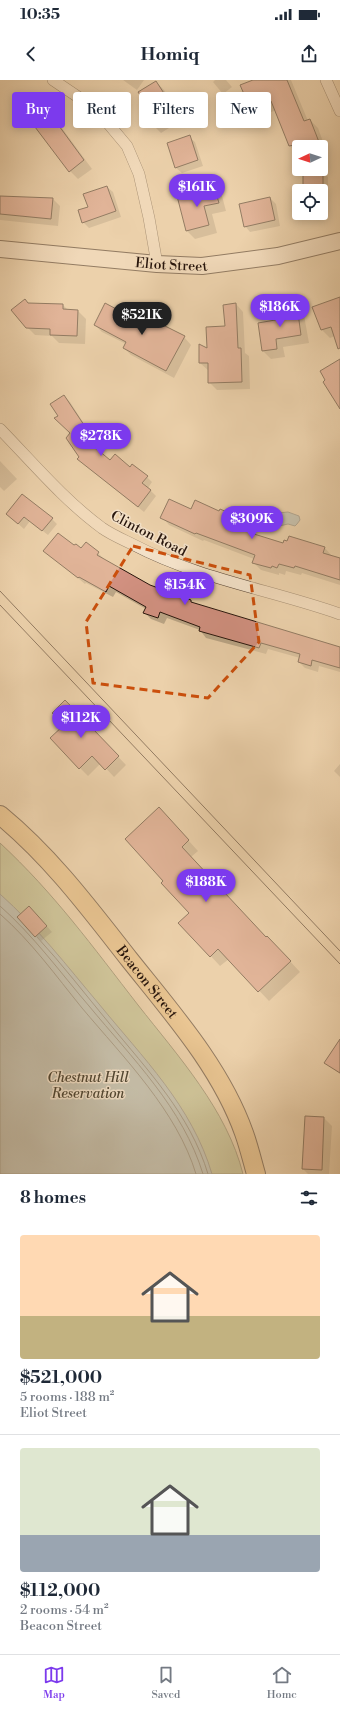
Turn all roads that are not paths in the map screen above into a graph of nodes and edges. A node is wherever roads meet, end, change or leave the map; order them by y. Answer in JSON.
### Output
{"nodes":[{"id":1,"x":53,"y":80,"type":"edge"},
{"id":2,"x":326,"y":80,"type":"edge"},
{"id":3,"x":340,"y":111,"type":"edge"},
{"id":4,"x":340,"y":241,"type":"edge"},
{"id":5,"x":0,"y":249,"type":"edge"},
{"id":6,"x":157,"y":264,"type":"junction"},
{"id":7,"x":0,"y":429,"type":"edge"},
{"id":8,"x":340,"y":614,"type":"edge"},
{"id":9,"x":0,"y":815,"type":"edge"},
{"id":10,"x":256,"y":1174,"type":"edge"}],
"edges":[{"from":1,"to":6,"type":"street"},
{"from":2,"to":3,"type":"street"},
{"from":4,"to":6,"type":"street","name":"Eliot Street"},
{"from":5,"to":6,"type":"street","name":"Eliot Street"},
{"from":7,"to":8,"type":"street","name":"Clinton Road"},
{"from":9,"to":10,"type":"main road","name":"Beacon Street"}]}
